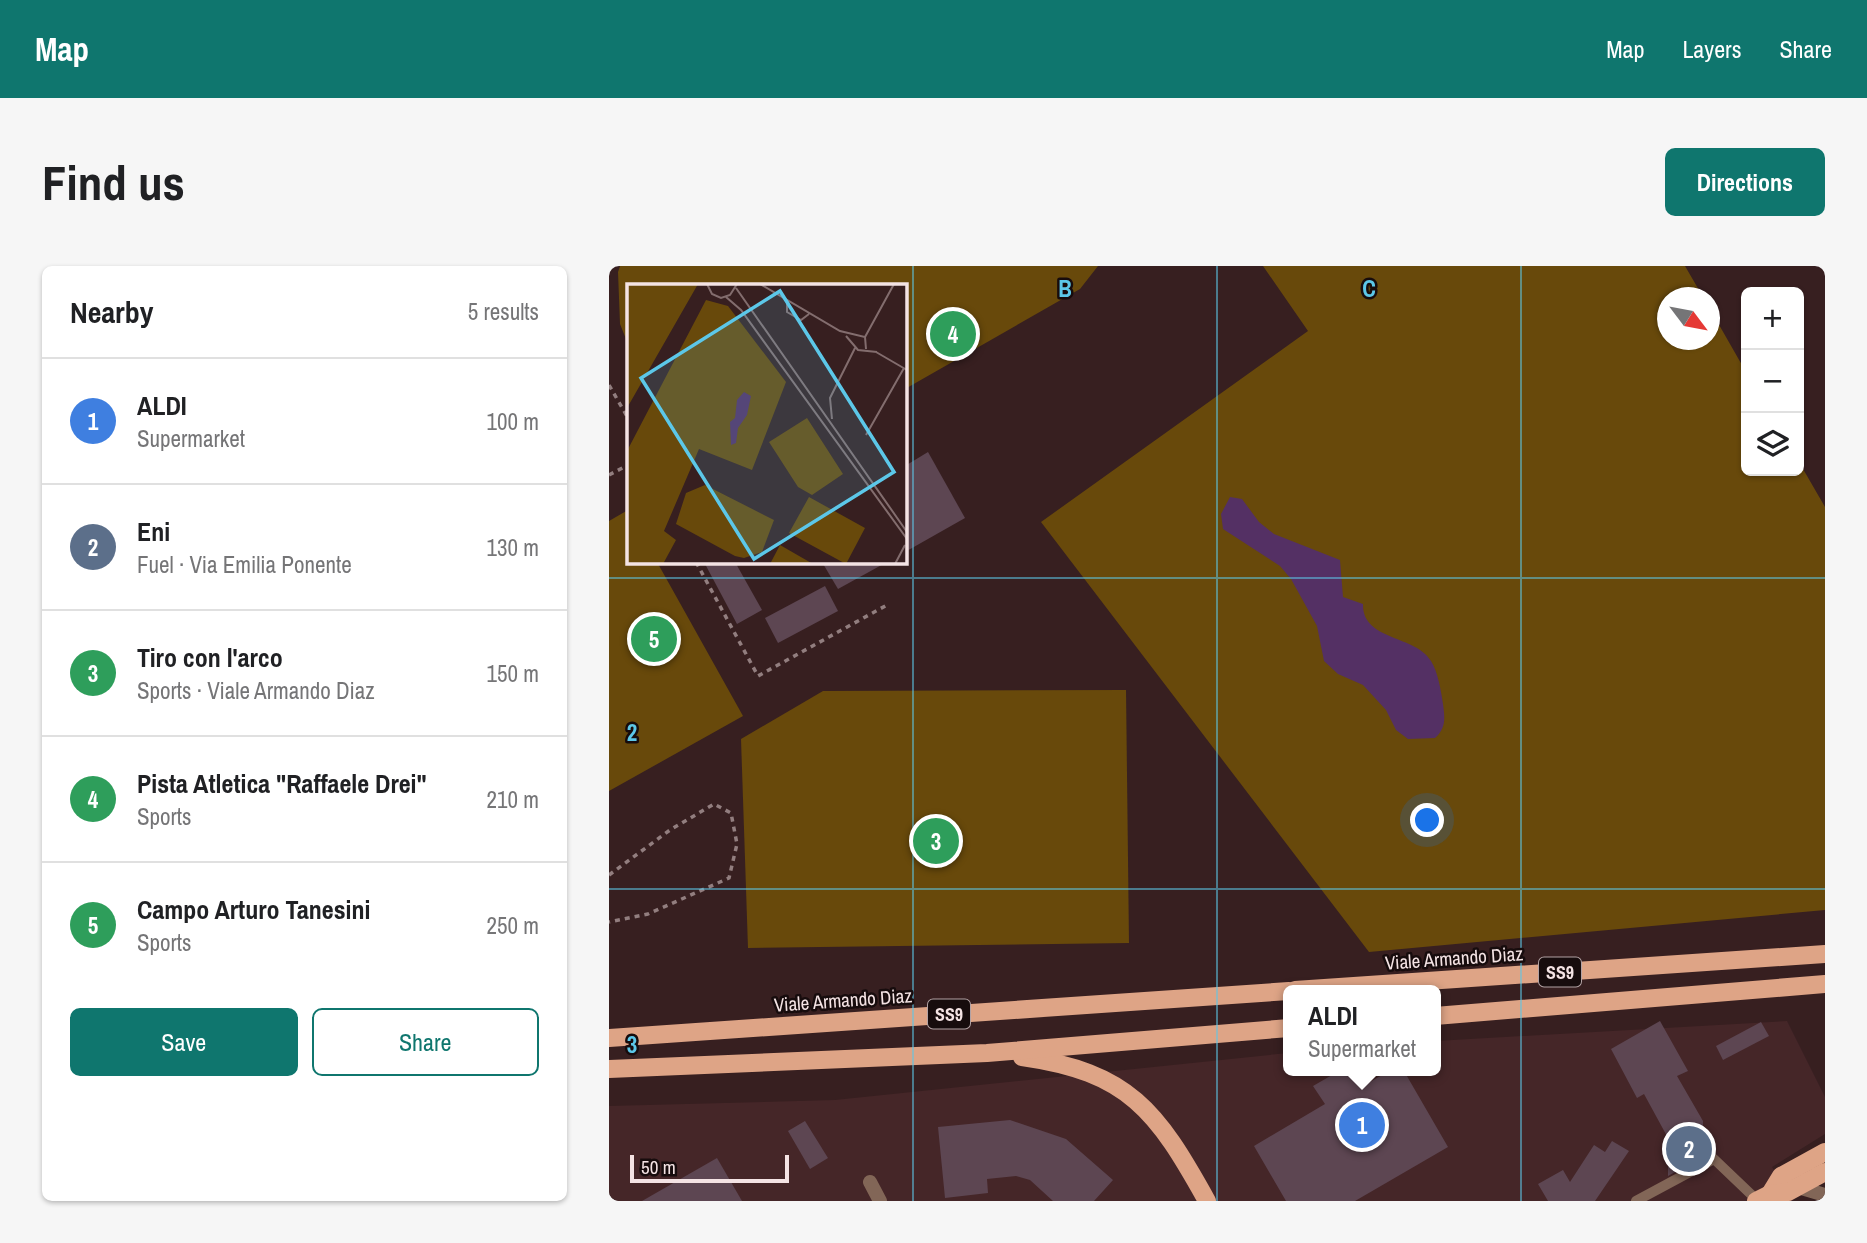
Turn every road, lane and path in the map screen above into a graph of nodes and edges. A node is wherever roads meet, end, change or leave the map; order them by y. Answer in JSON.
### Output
{"nodes":[{"id":1,"x":609,"y":385,"type":"edge"},
{"id":2,"x":627,"y":416,"type":"edge"},
{"id":3,"x":627,"y":465,"type":"edge"},
{"id":4,"x":609,"y":475,"type":"edge"},
{"id":5,"x":697,"y":564,"type":"edge"},
{"id":6,"x":887,"y":605,"type":"dead end"},
{"id":7,"x":609,"y":875,"type":"edge"},
{"id":8,"x":609,"y":922,"type":"edge"},
{"id":9,"x":1825,"y":954,"type":"edge"},
{"id":10,"x":1825,"y":984,"type":"edge"},
{"id":11,"x":1369,"y":985,"type":"edge"},
{"id":12,"x":1283,"y":991,"type":"edge"},
{"id":13,"x":1441,"y":1016,"type":"edge"},
{"id":14,"x":1283,"y":1028,"type":"edge"},
{"id":15,"x":609,"y":1038,"type":"edge"},
{"id":16,"x":987,"y":1053,"type":"junction"},
{"id":17,"x":609,"y":1069,"type":"edge"},
{"id":18,"x":1825,"y":1152,"type":"edge"},
{"id":19,"x":1825,"y":1172,"type":"edge"},
{"id":20,"x":870,"y":1182,"type":"dead end"},
{"id":21,"x":1798,"y":1186,"type":"junction"},
{"id":22,"x":1825,"y":1195,"type":"edge"},
{"id":23,"x":1761,"y":1198,"type":"edge"},
{"id":24,"x":880,"y":1201,"type":"edge"},
{"id":25,"x":1207,"y":1201,"type":"edge"},
{"id":26,"x":1636,"y":1201,"type":"edge"}],
"edges":[{"from":1,"to":2,"type":"path"},
{"from":3,"to":4,"type":"path"},
{"from":5,"to":6,"type":"path"},
{"from":7,"to":8,"type":"path"},
{"from":9,"to":11,"type":"main road","name":"Viale Armando Diaz","number":"SS9"},
{"from":10,"to":13,"type":"main road","number":"SS9"},
{"from":12,"to":15,"type":"main road","name":"Viale Armando Diaz","number":"SS9"},
{"from":14,"to":16,"type":"main road","number":"SS9"},
{"from":16,"to":17,"type":"main road","number":"SS9"},
{"from":16,"to":25,"type":"main road"},
{"from":18,"to":23,"type":"main road"},
{"from":19,"to":21,"type":"main road"},
{"from":20,"to":24,"type":"street"},
{"from":21,"to":22,"type":"street"},
{"from":21,"to":23,"type":"main road"},
{"from":23,"to":26,"type":"lane"}]}
